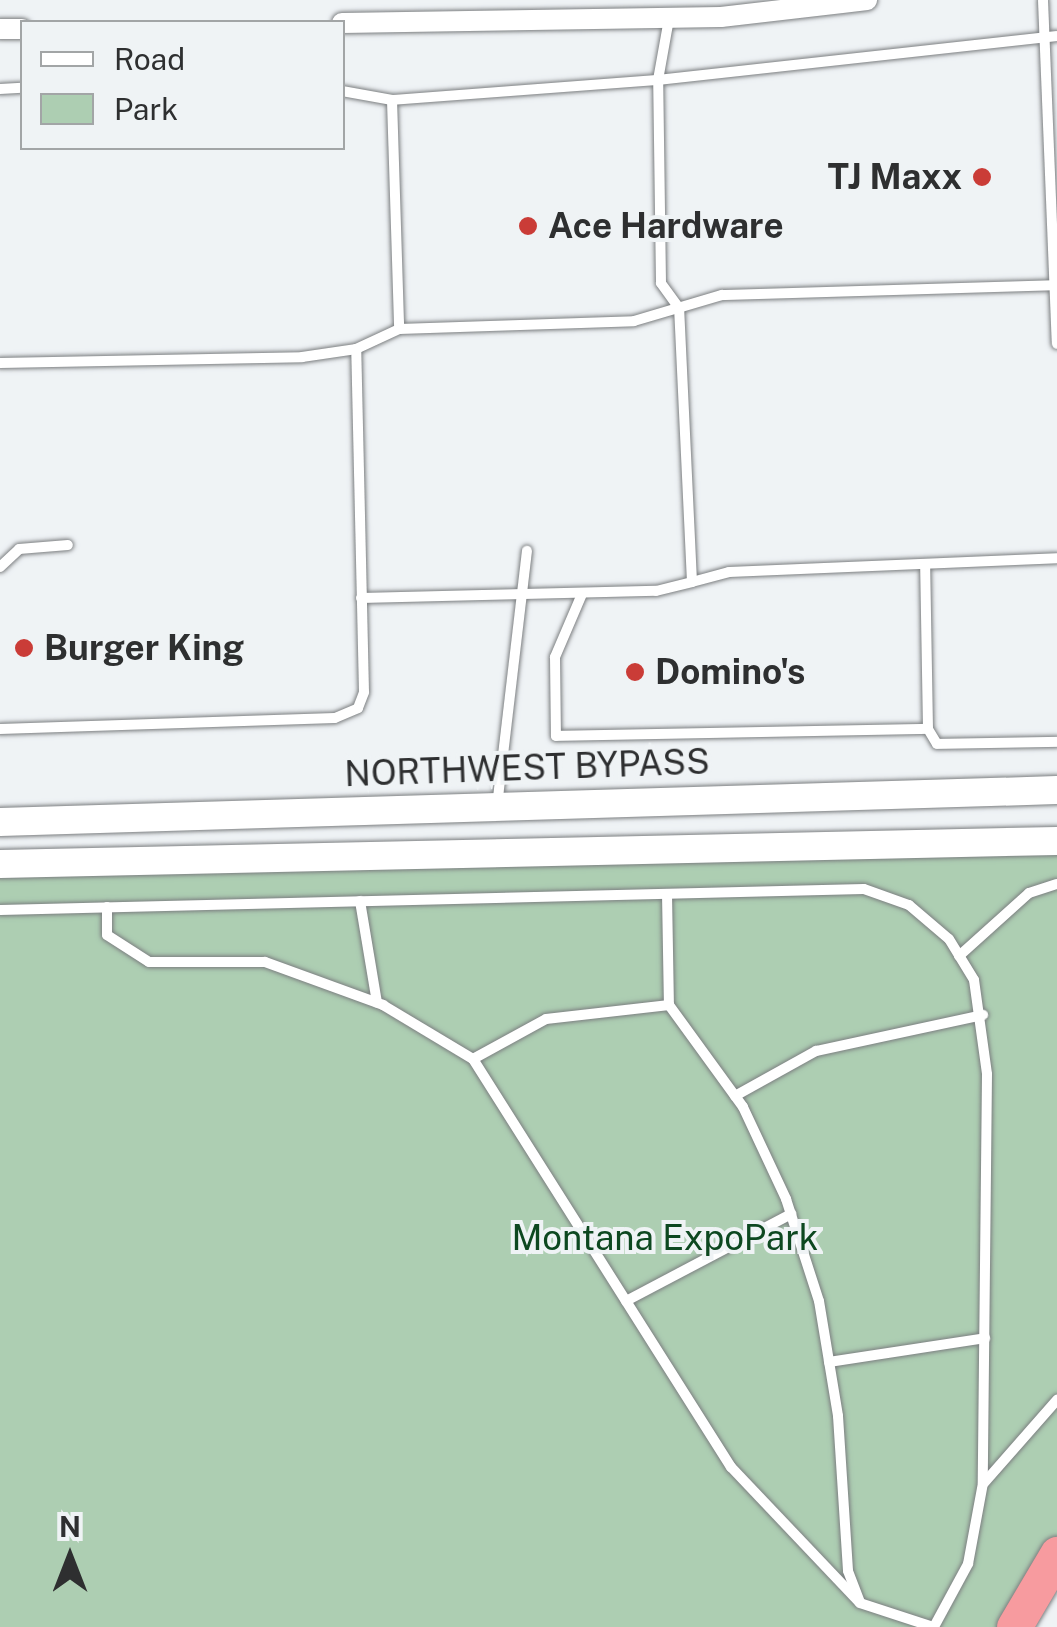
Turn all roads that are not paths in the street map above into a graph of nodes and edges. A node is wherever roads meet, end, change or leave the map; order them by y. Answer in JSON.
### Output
{"nodes":[{"id":1,"x":867,"y":0,"type":"edge"},
{"id":2,"x":1043,"y":0,"type":"edge"},
{"id":3,"x":721,"y":8,"type":"edge"},
{"id":4,"x":669,"y":18,"type":"junction"},
{"id":5,"x":345,"y":23,"type":"edge"},
{"id":6,"x":1052,"y":36,"type":"edge"},
{"id":7,"x":658,"y":80,"type":"junction"},
{"id":8,"x":345,"y":92,"type":"edge"},
{"id":9,"x":392,"y":100,"type":"junction"},
{"id":10,"x":1056,"y":285,"type":"edge"},
{"id":11,"x":680,"y":308,"type":"junction"},
{"id":12,"x":399,"y":329,"type":"junction"},
{"id":13,"x":1057,"y":344,"type":"edge"},
{"id":14,"x":356,"y":349,"type":"junction"},
{"id":15,"x":0,"y":363,"type":"edge"},
{"id":16,"x":68,"y":545,"type":"dead end"},
{"id":17,"x":527,"y":551,"type":"dead end"},
{"id":18,"x":1057,"y":558,"type":"edge"},
{"id":19,"x":926,"y":564,"type":"junction"},
{"id":20,"x":0,"y":567,"type":"edge"},
{"id":21,"x":692,"y":582,"type":"junction"},
{"id":22,"x":582,"y":594,"type":"junction"},
{"id":23,"x":524,"y":596,"type":"junction"},
{"id":24,"x":362,"y":598,"type":"junction"},
{"id":25,"x":0,"y":729,"type":"edge"},
{"id":26,"x":928,"y":730,"type":"junction"},
{"id":27,"x":1057,"y":742,"type":"edge"},
{"id":28,"x":1057,"y":790,"type":"edge"},
{"id":29,"x":497,"y":807,"type":"junction"},
{"id":30,"x":0,"y":822,"type":"edge"},
{"id":31,"x":1057,"y":841,"type":"edge"},
{"id":32,"x":0,"y":864,"type":"edge"},
{"id":33,"x":1057,"y":884,"type":"edge"},
{"id":34,"x":667,"y":894,"type":"junction"},
{"id":35,"x":360,"y":901,"type":"junction"},
{"id":36,"x":107,"y":907,"type":"junction"},
{"id":37,"x":0,"y":910,"type":"edge"},
{"id":38,"x":959,"y":956,"type":"junction"},
{"id":39,"x":377,"y":1003,"type":"junction"},
{"id":40,"x":669,"y":1005,"type":"junction"},
{"id":41,"x":982,"y":1014,"type":"junction"},
{"id":42,"x":473,"y":1060,"type":"junction"},
{"id":43,"x":734,"y":1096,"type":"junction"},
{"id":44,"x":791,"y":1214,"type":"junction"},
{"id":45,"x":626,"y":1301,"type":"junction"},
{"id":46,"x":985,"y":1338,"type":"junction"},
{"id":47,"x":829,"y":1362,"type":"junction"},
{"id":48,"x":1057,"y":1400,"type":"edge"},
{"id":49,"x":983,"y":1483,"type":"junction"},
{"id":50,"x":1057,"y":1554,"type":"edge"},
{"id":51,"x":860,"y":1602,"type":"junction"},
{"id":52,"x":933,"y":1627,"type":"edge"},
{"id":53,"x":1014,"y":1627,"type":"edge"}],
"edges":[{"from":1,"to":3,"type":"street"},
{"from":2,"to":6,"type":"lane"},
{"from":3,"to":4,"type":"street"},
{"from":4,"to":5,"type":"street"},
{"from":4,"to":7,"type":"lane"},
{"from":6,"to":7,"type":"lane"},
{"from":6,"to":10,"type":"lane"},
{"from":7,"to":9,"type":"lane"},
{"from":7,"to":11,"type":"lane"},
{"from":8,"to":9,"type":"lane"},
{"from":9,"to":12,"type":"lane"},
{"from":10,"to":11,"type":"lane"},
{"from":10,"to":13,"type":"lane"},
{"from":11,"to":12,"type":"lane"},
{"from":11,"to":21,"type":"lane"},
{"from":12,"to":14,"type":"lane"},
{"from":14,"to":15,"type":"lane"},
{"from":14,"to":24,"type":"lane"},
{"from":16,"to":20,"type":"lane"},
{"from":17,"to":23,"type":"lane"},
{"from":18,"to":19,"type":"lane"},
{"from":19,"to":21,"type":"lane"},
{"from":19,"to":26,"type":"lane"},
{"from":21,"to":22,"type":"lane"},
{"from":22,"to":23,"type":"lane"},
{"from":22,"to":26,"type":"lane"},
{"from":23,"to":24,"type":"lane"},
{"from":23,"to":29,"type":"lane"},
{"from":24,"to":25,"type":"lane"},
{"from":26,"to":27,"type":"lane"},
{"from":28,"to":29,"type":"main road","name":"NORTHWEST BYPASS"},
{"from":29,"to":30,"type":"main road","name":"NORTHWEST BYPASS"},
{"from":31,"to":32,"type":"main road"},
{"from":33,"to":38,"type":"lane"},
{"from":34,"to":35,"type":"lane"},
{"from":34,"to":38,"type":"lane"},
{"from":34,"to":40,"type":"lane"},
{"from":35,"to":36,"type":"lane"},
{"from":35,"to":39,"type":"lane"},
{"from":36,"to":37,"type":"lane"},
{"from":36,"to":39,"type":"lane"},
{"from":38,"to":41,"type":"lane"},
{"from":39,"to":42,"type":"lane"},
{"from":40,"to":42,"type":"lane"},
{"from":40,"to":43,"type":"lane"},
{"from":41,"to":43,"type":"lane"},
{"from":41,"to":46,"type":"lane"},
{"from":42,"to":45,"type":"lane"},
{"from":43,"to":44,"type":"lane"},
{"from":44,"to":45,"type":"lane"},
{"from":44,"to":47,"type":"lane"},
{"from":45,"to":51,"type":"lane"},
{"from":46,"to":47,"type":"lane"},
{"from":46,"to":49,"type":"lane"},
{"from":47,"to":51,"type":"lane"},
{"from":48,"to":49,"type":"lane"},
{"from":49,"to":52,"type":"lane"},
{"from":50,"to":53,"type":"highway"},
{"from":51,"to":52,"type":"lane"}]}
